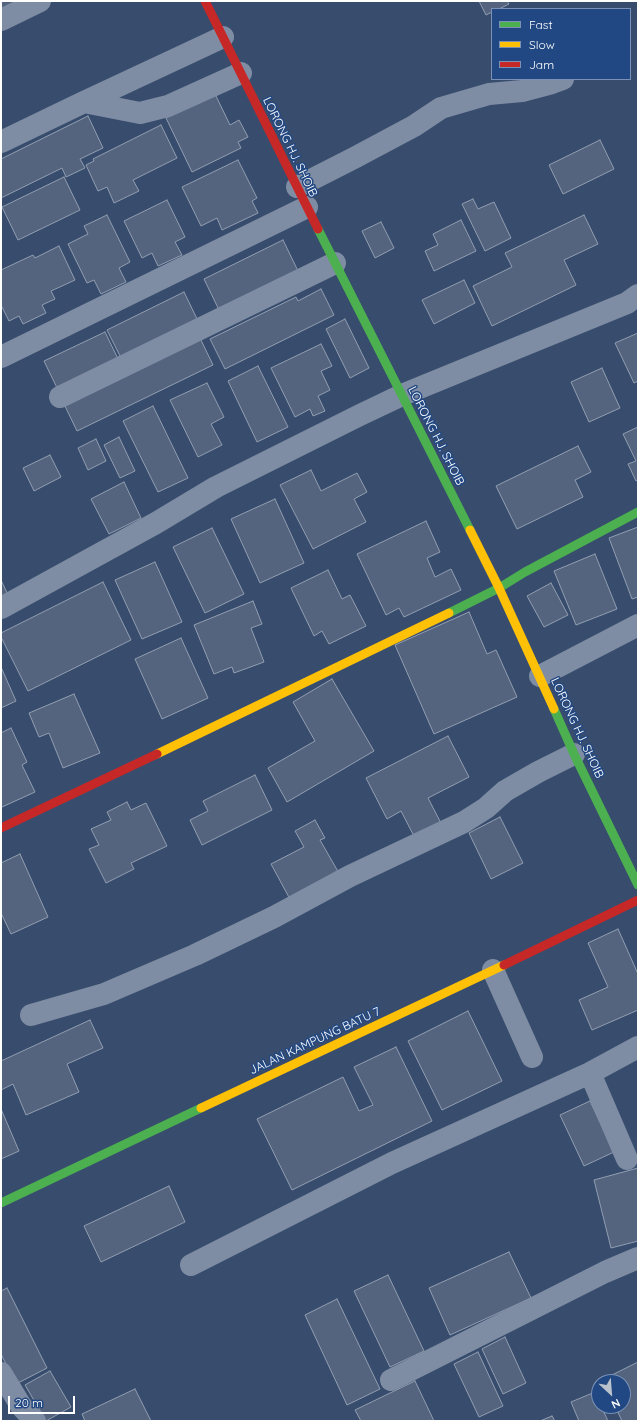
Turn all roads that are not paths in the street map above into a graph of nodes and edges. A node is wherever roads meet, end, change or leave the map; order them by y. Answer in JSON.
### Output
{"nodes":[{"id":1,"x":40,"y":1,"type":"edge"},
{"id":2,"x":205,"y":1,"type":"edge"},
{"id":3,"x":1,"y":20,"type":"edge"},
{"id":4,"x":223,"y":37,"type":"junction"},
{"id":5,"x":241,"y":73,"type":"junction"},
{"id":6,"x":560,"y":80,"type":"edge"},
{"id":7,"x":84,"y":102,"type":"junction"},
{"id":8,"x":1,"y":142,"type":"edge"},
{"id":9,"x":297,"y":187,"type":"junction"},
{"id":10,"x":306,"y":207,"type":"junction"},
{"id":11,"x":335,"y":263,"type":"junction"},
{"id":12,"x":638,"y":295,"type":"edge"},
{"id":13,"x":1,"y":357,"type":"edge"},
{"id":14,"x":402,"y":395,"type":"junction"},
{"id":15,"x":60,"y":397,"type":"dead end"},
{"id":16,"x":638,"y":512,"type":"edge"},
{"id":17,"x":498,"y":588,"type":"junction"},
{"id":18,"x":1,"y":608,"type":"edge"},
{"id":19,"x":638,"y":625,"type":"edge"},
{"id":20,"x":540,"y":676,"type":"junction"},
{"id":21,"x":574,"y":754,"type":"junction"},
{"id":22,"x":1,"y":828,"type":"edge"},
{"id":23,"x":638,"y":885,"type":"edge"},
{"id":24,"x":638,"y":900,"type":"edge"},
{"id":25,"x":493,"y":970,"type":"junction"},
{"id":26,"x":31,"y":1015,"type":"dead end"},
{"id":27,"x":638,"y":1047,"type":"edge"},
{"id":28,"x":532,"y":1057,"type":"dead end"},
{"id":29,"x":590,"y":1072,"type":"junction"},
{"id":30,"x":627,"y":1159,"type":"dead end"},
{"id":31,"x":1,"y":1203,"type":"edge"},
{"id":32,"x":638,"y":1258,"type":"edge"},
{"id":33,"x":191,"y":1265,"type":"dead end"},
{"id":34,"x":1,"y":1373,"type":"edge"},
{"id":35,"x":392,"y":1380,"type":"dead end"},
{"id":36,"x":35,"y":1421,"type":"edge"}],
"edges":[{"from":1,"to":3,"type":"street"},
{"from":2,"to":4,"type":"street","name":"LORONG HJ. SHOIB"},
{"from":4,"to":5,"type":"street","name":"LORONG HJ. SHOIB"},
{"from":4,"to":7,"type":"street"},
{"from":5,"to":7,"type":"street"},
{"from":5,"to":9,"type":"street","name":"LORONG HJ. SHOIB"},
{"from":6,"to":9,"type":"street"},
{"from":7,"to":8,"type":"street"},
{"from":9,"to":10,"type":"street","name":"LORONG HJ. SHOIB"},
{"from":10,"to":11,"type":"street","name":"LORONG HJ. SHOIB"},
{"from":10,"to":13,"type":"street"},
{"from":11,"to":14,"type":"street","name":"LORONG HJ. SHOIB"},
{"from":11,"to":15,"type":"street"},
{"from":12,"to":14,"type":"street"},
{"from":14,"to":17,"type":"street","name":"LORONG HJ. SHOIB"},
{"from":14,"to":18,"type":"street"},
{"from":16,"to":17,"type":"street"},
{"from":17,"to":20,"type":"street","name":"LORONG HJ. SHOIB"},
{"from":17,"to":22,"type":"street"},
{"from":19,"to":20,"type":"street"},
{"from":20,"to":21,"type":"street","name":"LORONG HJ. SHOIB"},
{"from":21,"to":23,"type":"street","name":"LORONG HJ. SHOIB"},
{"from":21,"to":26,"type":"street"},
{"from":24,"to":25,"type":"street","name":"JALAN KAMPUNG BATU 7"},
{"from":25,"to":28,"type":"street"},
{"from":25,"to":31,"type":"street","name":"JALAN KAMPUNG BATU 7"},
{"from":27,"to":29,"type":"street"},
{"from":29,"to":30,"type":"street"},
{"from":29,"to":33,"type":"street"},
{"from":32,"to":35,"type":"street"},
{"from":34,"to":36,"type":"street"}]}
